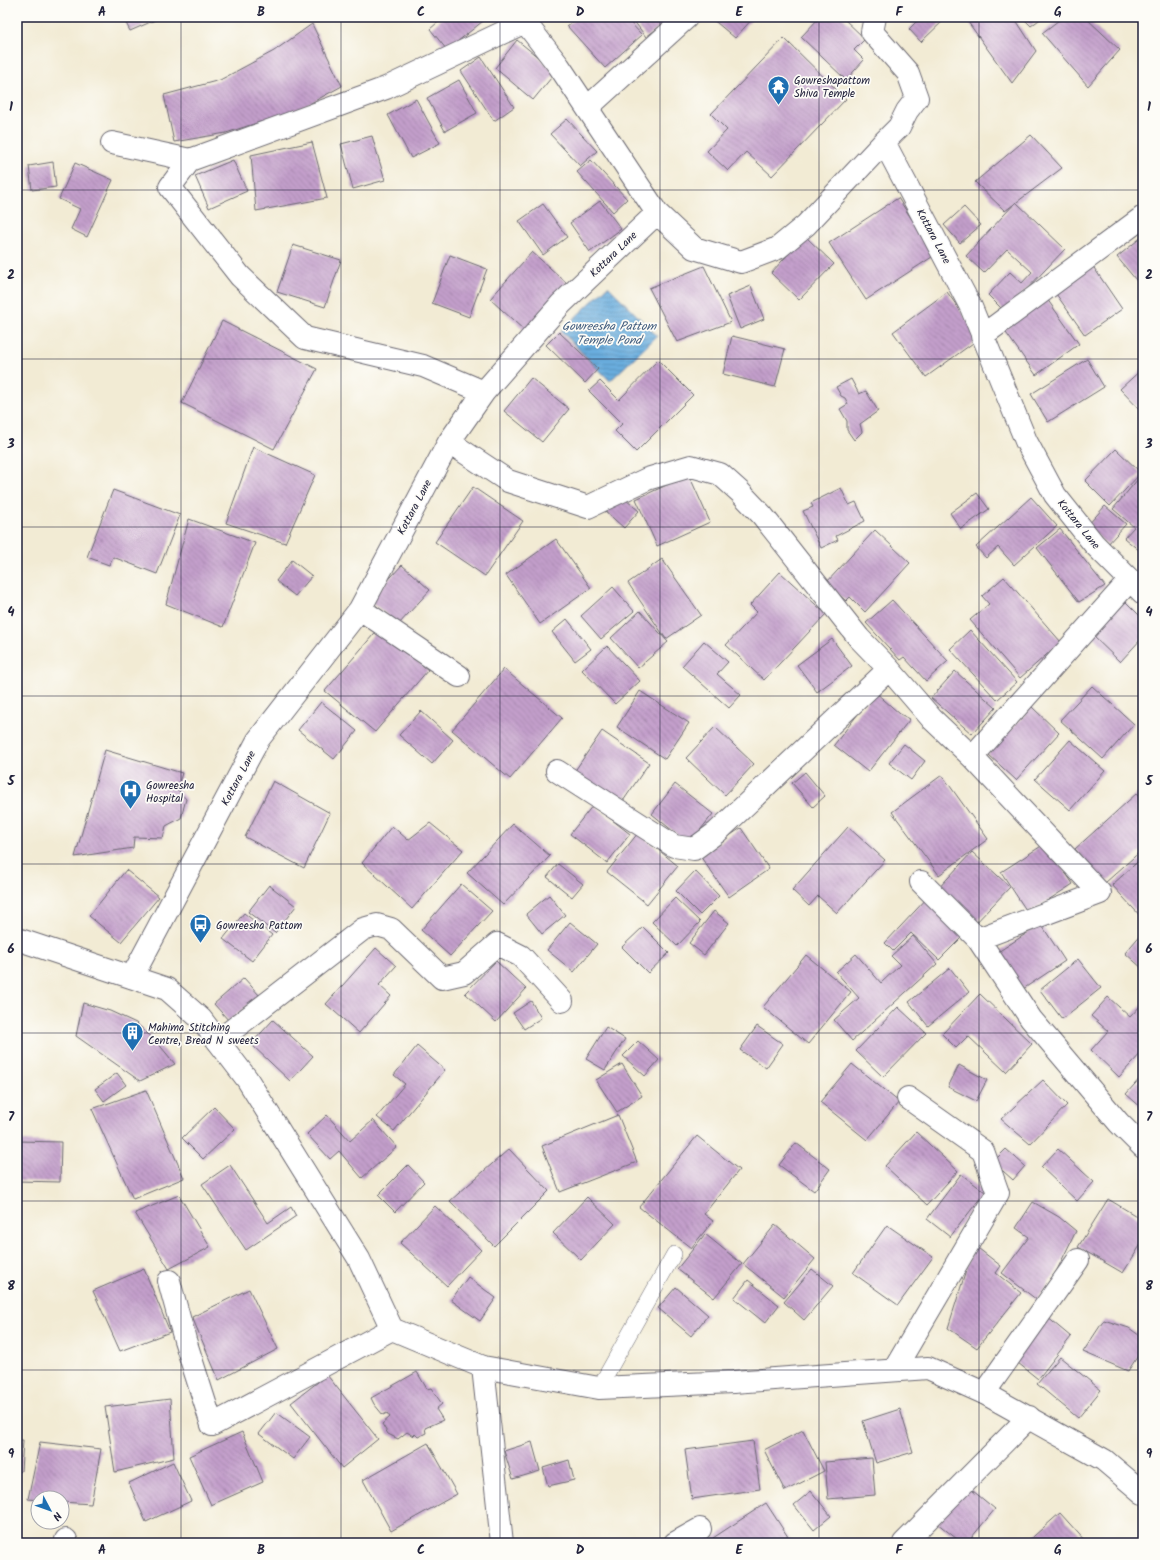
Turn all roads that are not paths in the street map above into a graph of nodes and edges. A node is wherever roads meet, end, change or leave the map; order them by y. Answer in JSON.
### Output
{"nodes":[{"id":1,"x":687,"y":17,"type":"edge"},
{"id":2,"x":874,"y":17,"type":"edge"},
{"id":3,"x":523,"y":19,"type":"edge"},
{"id":4,"x":587,"y":108,"type":"junction"},
{"id":5,"x":884,"y":142,"type":"junction"},
{"id":6,"x":112,"y":143,"type":"dead end"},
{"id":7,"x":190,"y":160,"type":"junction"},
{"id":8,"x":656,"y":213,"type":"junction"},
{"id":9,"x":1143,"y":216,"type":"edge"},
{"id":10,"x":982,"y":336,"type":"junction"},
{"id":11,"x":484,"y":392,"type":"junction"},
{"id":12,"x":449,"y":442,"type":"junction"},
{"id":13,"x":1136,"y":587,"type":"edge"},
{"id":14,"x":360,"y":609,"type":"junction"},
{"id":15,"x":889,"y":669,"type":"junction"},
{"id":16,"x":459,"y":676,"type":"dead end"},
{"id":17,"x":972,"y":757,"type":"junction"},
{"id":18,"x":557,"y":771,"type":"dead end"},
{"id":19,"x":921,"y":882,"type":"dead end"},
{"id":20,"x":17,"y":939,"type":"edge"},
{"id":21,"x":978,"y":939,"type":"junction"},
{"id":22,"x":132,"y":977,"type":"junction"},
{"id":23,"x":562,"y":1002,"type":"dead end"},
{"id":24,"x":218,"y":1041,"type":"junction"},
{"id":25,"x":908,"y":1098,"type":"dead end"},
{"id":26,"x":1143,"y":1147,"type":"edge"},
{"id":27,"x":674,"y":1254,"type":"dead end"},
{"id":28,"x":1078,"y":1260,"type":"dead end"},
{"id":29,"x":169,"y":1281,"type":"dead end"},
{"id":30,"x":392,"y":1329,"type":"junction"},
{"id":31,"x":483,"y":1367,"type":"junction"},
{"id":32,"x":894,"y":1370,"type":"junction"},
{"id":33,"x":599,"y":1388,"type":"junction"},
{"id":34,"x":984,"y":1393,"type":"junction"},
{"id":35,"x":1029,"y":1417,"type":"junction"},
{"id":36,"x":1143,"y":1493,"type":"edge"},
{"id":37,"x":700,"y":1529,"type":"dead end"},
{"id":38,"x":502,"y":1543,"type":"edge"},
{"id":39,"x":675,"y":1543,"type":"edge"},
{"id":40,"x":904,"y":1543,"type":"edge"}],
"edges":[{"from":1,"to":4,"type":"street"},
{"from":2,"to":5,"type":"street"},
{"from":3,"to":4,"type":"street"},
{"from":3,"to":7,"type":"street"},
{"from":4,"to":8,"type":"street"},
{"from":5,"to":8,"type":"street"},
{"from":5,"to":10,"type":"street","name":"Kottara Lane"},
{"from":6,"to":7,"type":"street"},
{"from":7,"to":11,"type":"street"},
{"from":8,"to":11,"type":"street","name":"Kottara Lane"},
{"from":9,"to":10,"type":"street"},
{"from":10,"to":13,"type":"street","name":"Kottara Lane"},
{"from":11,"to":12,"type":"street","name":"Kottara Lane"},
{"from":12,"to":14,"type":"street","name":"Kottara Lane"},
{"from":12,"to":15,"type":"street"},
{"from":13,"to":17,"type":"street"},
{"from":14,"to":16,"type":"street"},
{"from":14,"to":22,"type":"street","name":"Kottara Lane"},
{"from":15,"to":17,"type":"street"},
{"from":15,"to":18,"type":"street"},
{"from":17,"to":21,"type":"street"},
{"from":19,"to":21,"type":"street"},
{"from":20,"to":22,"type":"street"},
{"from":21,"to":26,"type":"street"},
{"from":22,"to":24,"type":"street"},
{"from":23,"to":24,"type":"street"},
{"from":24,"to":30,"type":"street"},
{"from":25,"to":32,"type":"street"},
{"from":27,"to":33,"type":"lane"},
{"from":28,"to":34,"type":"street"},
{"from":29,"to":30,"type":"street"},
{"from":30,"to":31,"type":"street"},
{"from":31,"to":33,"type":"street"},
{"from":31,"to":38,"type":"street"},
{"from":32,"to":33,"type":"street"},
{"from":32,"to":34,"type":"street"},
{"from":34,"to":35,"type":"street"},
{"from":35,"to":36,"type":"street"},
{"from":35,"to":40,"type":"street"},
{"from":37,"to":39,"type":"street"}]}
